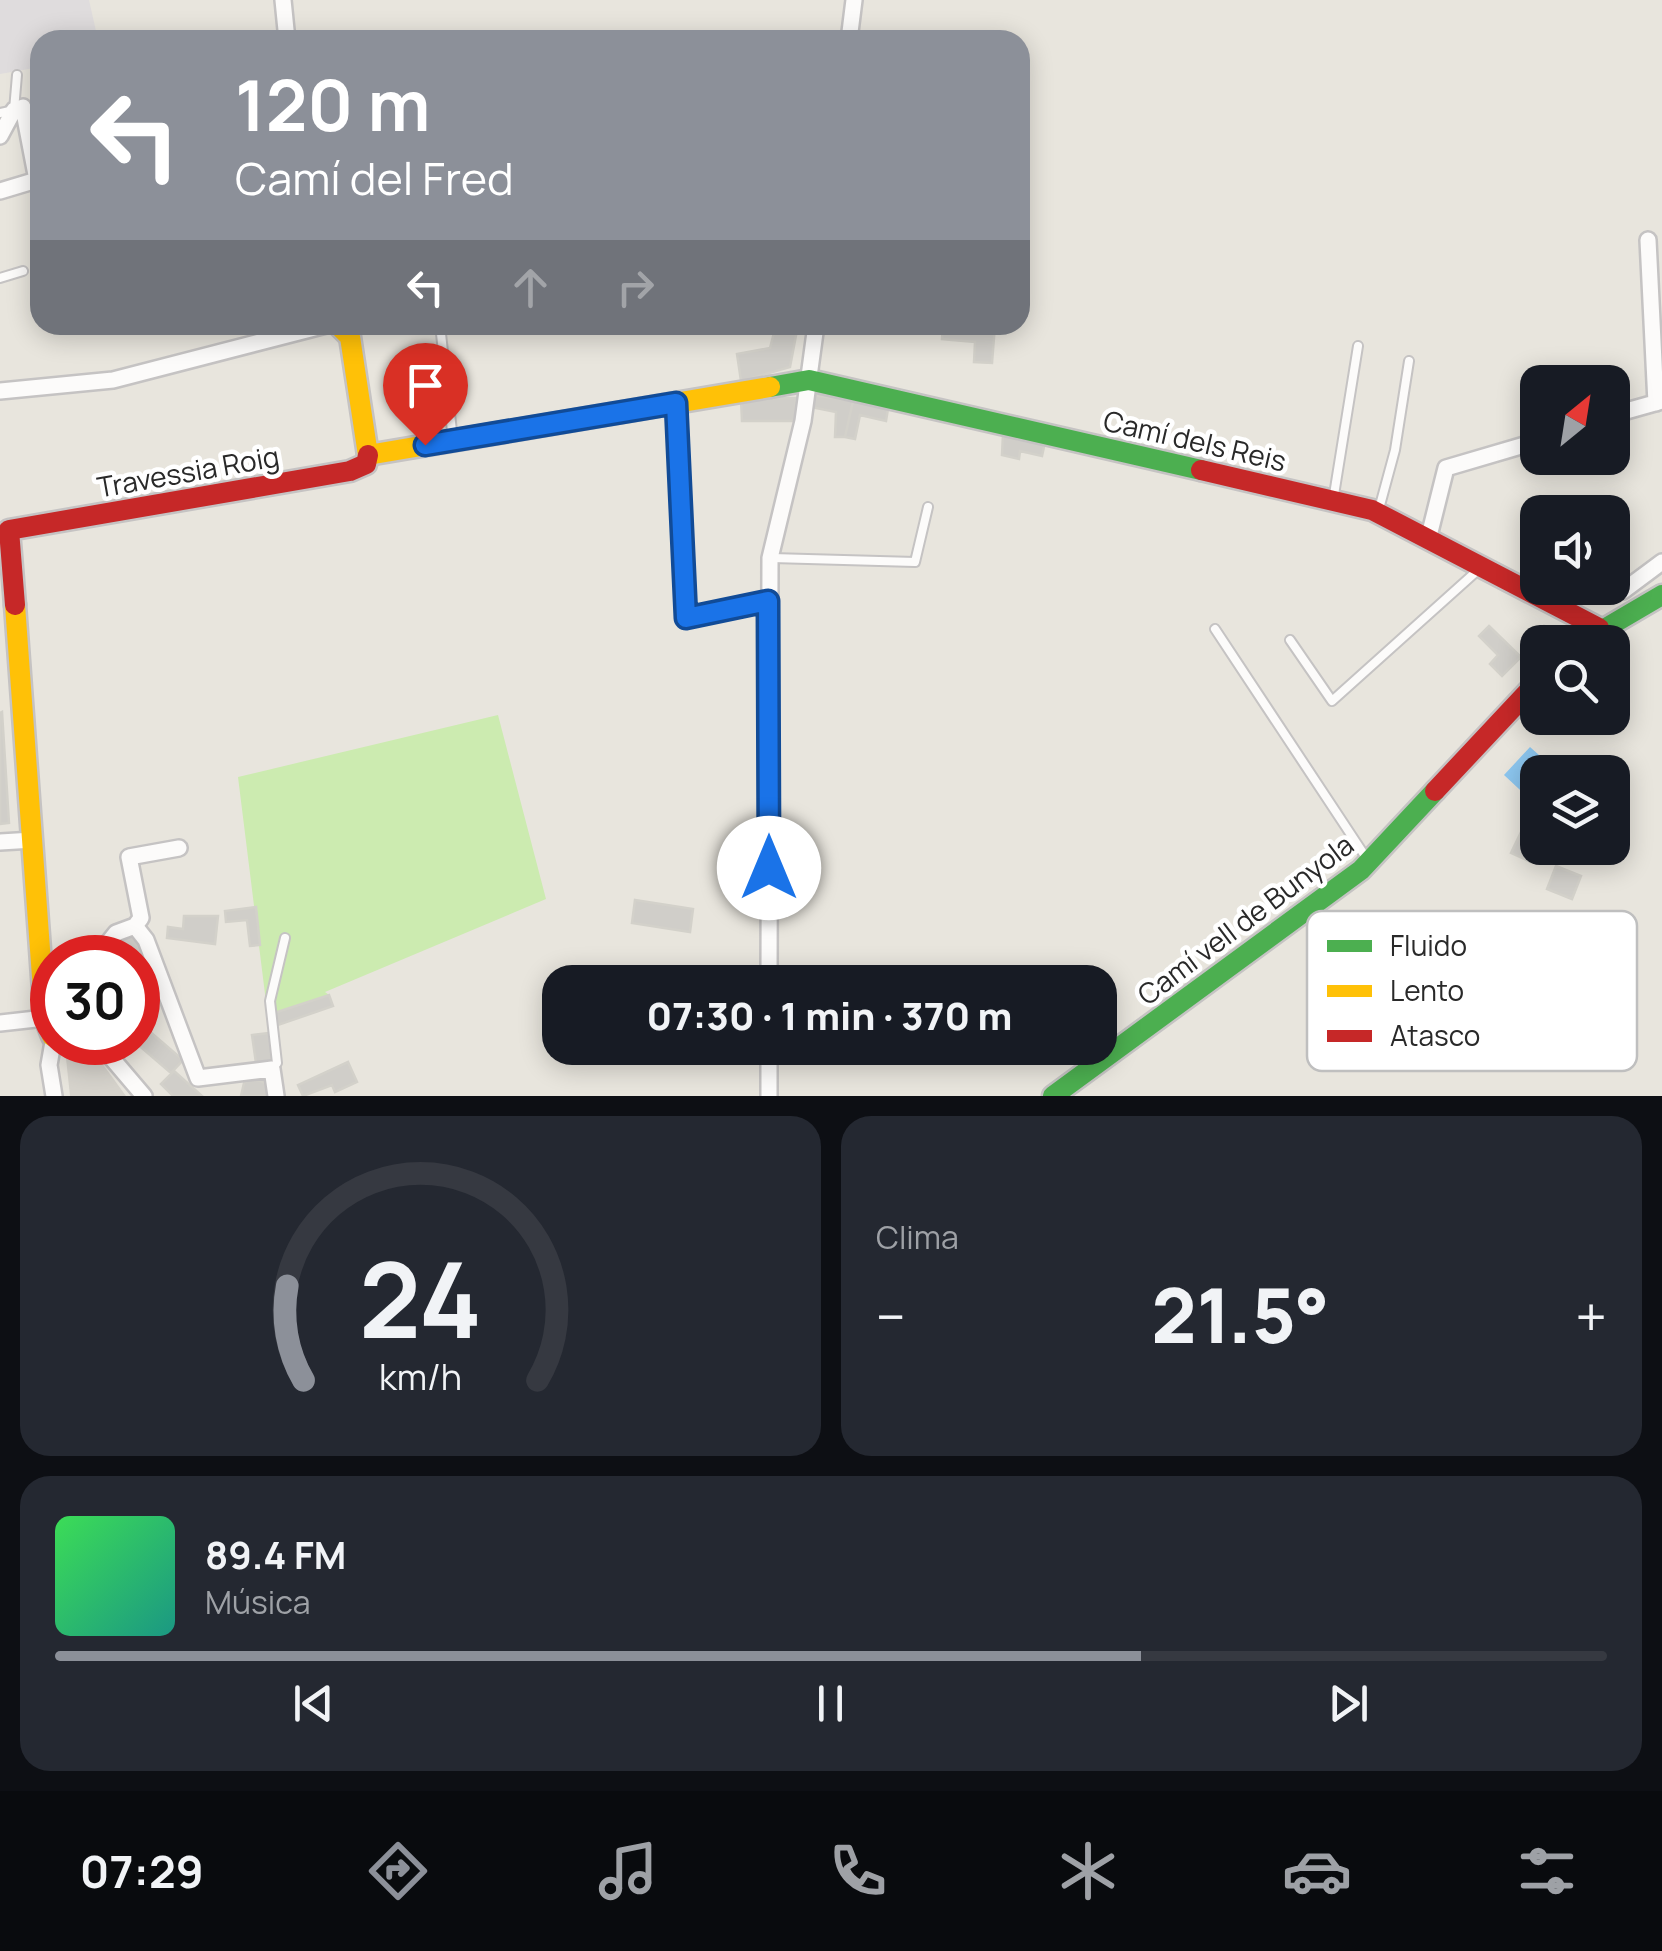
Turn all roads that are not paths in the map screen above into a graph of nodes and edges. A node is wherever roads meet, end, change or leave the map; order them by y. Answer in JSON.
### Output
{"nodes":[{"id":1,"x":284,"y":0,"type":"edge"},
{"id":2,"x":854,"y":0,"type":"edge"},
{"id":3,"x":286,"y":30,"type":"edge"},
{"id":4,"x":850,"y":30,"type":"edge"},
{"id":5,"x":17,"y":75,"type":"dead end"},
{"id":6,"x":7,"y":111,"type":"edge"},
{"id":7,"x":0,"y":136,"type":"edge"},
{"id":8,"x":30,"y":141,"type":"edge"},
{"id":9,"x":30,"y":182,"type":"edge"},
{"id":10,"x":0,"y":191,"type":"edge"},
{"id":11,"x":1648,"y":240,"type":"dead end"},
{"id":12,"x":23,"y":271,"type":"dead end"},
{"id":13,"x":0,"y":278,"type":"edge"},
{"id":14,"x":287,"y":335,"type":"edge"},
{"id":15,"x":348,"y":335,"type":"edge"},
{"id":16,"x":441,"y":335,"type":"edge"},
{"id":17,"x":815,"y":335,"type":"edge"},
{"id":18,"x":1358,"y":346,"type":"dead end"},
{"id":19,"x":1409,"y":361,"type":"dead end"},
{"id":20,"x":809,"y":380,"type":"junction"},
{"id":21,"x":0,"y":391,"type":"edge"},
{"id":22,"x":1659,"y":402,"type":"edge"},
{"id":23,"x":676,"y":403,"type":"junction"},
{"id":24,"x":1630,"y":410,"type":"edge"},
{"id":25,"x":454,"y":440,"type":"junction"},
{"id":26,"x":1520,"y":446,"type":"edge"},
{"id":27,"x":368,"y":455,"type":"junction"},
{"id":28,"x":1333,"y":501,"type":"junction"},
{"id":29,"x":928,"y":507,"type":"dead end"},
{"id":30,"x":1378,"y":513,"type":"junction"},
{"id":31,"x":1428,"y":540,"type":"junction"},
{"id":32,"x":770,"y":558,"type":"junction"},
{"id":33,"x":1662,"y":562,"type":"edge"},
{"id":34,"x":1479,"y":568,"type":"junction"},
{"id":35,"x":1630,"y":585,"type":"edge"},
{"id":36,"x":1662,"y":595,"type":"edge"},
{"id":37,"x":768,"y":601,"type":"junction"},
{"id":38,"x":1594,"y":625,"type":"edge"},
{"id":39,"x":1606,"y":625,"type":"edge"},
{"id":40,"x":1215,"y":630,"type":"dead end"},
{"id":41,"x":1290,"y":640,"type":"dead end"},
{"id":42,"x":1520,"y":701,"type":"edge"},
{"id":43,"x":33,"y":840,"type":"junction"},
{"id":44,"x":0,"y":842,"type":"edge"},
{"id":45,"x":179,"y":848,"type":"dead end"},
{"id":46,"x":1369,"y":862,"type":"junction"},
{"id":47,"x":135,"y":926,"type":"junction"},
{"id":48,"x":42,"y":935,"type":"edge"},
{"id":49,"x":115,"y":935,"type":"edge"},
{"id":50,"x":285,"y":938,"type":"dead end"},
{"id":51,"x":769,"y":965,"type":"edge"},
{"id":52,"x":0,"y":1024,"type":"edge"},
{"id":53,"x":30,"y":1025,"type":"edge"},
{"id":54,"x":49,"y":1065,"type":"edge"},
{"id":55,"x":118,"y":1065,"type":"edge"},
{"id":56,"x":769,"y":1065,"type":"edge"},
{"id":57,"x":272,"y":1070,"type":"junction"},
{"id":58,"x":54,"y":1096,"type":"edge"},
{"id":59,"x":144,"y":1096,"type":"edge"},
{"id":60,"x":276,"y":1096,"type":"edge"},
{"id":61,"x":769,"y":1096,"type":"edge"},
{"id":62,"x":1053,"y":1096,"type":"edge"}],
"edges":[{"from":1,"to":3,"type":"street"},
{"from":2,"to":4,"type":"street"},
{"from":5,"to":6,"type":"lane"},
{"from":6,"to":7,"type":"street"},
{"from":6,"to":8,"type":"street"},
{"from":9,"to":10,"type":"street"},
{"from":11,"to":22,"type":"street"},
{"from":12,"to":13,"type":"lane"},
{"from":14,"to":21,"type":"street"},
{"from":15,"to":27,"type":"street"},
{"from":16,"to":25,"type":"lane"},
{"from":17,"to":20,"type":"street"},
{"from":18,"to":28,"type":"lane"},
{"from":19,"to":30,"type":"lane"},
{"from":20,"to":23,"type":"street","name":"Travessia Roig"},
{"from":20,"to":28,"type":"street","name":"Camí dels Reis"},
{"from":20,"to":32,"type":"street"},
{"from":22,"to":24,"type":"street"},
{"from":23,"to":25,"type":"street","name":"Travessia Roig"},
{"from":23,"to":37,"type":"street"},
{"from":25,"to":27,"type":"street","name":"Travessia Roig"},
{"from":26,"to":31,"type":"street"},
{"from":27,"to":43,"type":"street","name":"Travessia Roig"},
{"from":28,"to":30,"type":"street","name":"Camí dels Reis"},
{"from":29,"to":32,"type":"lane"},
{"from":30,"to":31,"type":"street","name":"Camí dels Reis"},
{"from":31,"to":34,"type":"street","name":"Camí dels Reis"},
{"from":32,"to":37,"type":"street"},
{"from":33,"to":35,"type":"street"},
{"from":34,"to":38,"type":"street","name":"Camí dels Reis"},
{"from":34,"to":41,"type":"lane"},
{"from":36,"to":39,"type":"street"},
{"from":37,"to":51,"type":"street"},
{"from":40,"to":46,"type":"lane"},
{"from":42,"to":46,"type":"street","name":"Camí vell de Bunyola"},
{"from":43,"to":44,"type":"street"},
{"from":43,"to":48,"type":"street"},
{"from":45,"to":47,"type":"street"},
{"from":46,"to":62,"type":"street","name":"Camí vell de Bunyola"},
{"from":47,"to":49,"type":"street"},
{"from":47,"to":57,"type":"street"},
{"from":50,"to":57,"type":"lane"},
{"from":52,"to":53,"type":"street"},
{"from":54,"to":58,"type":"street"},
{"from":55,"to":59,"type":"street"},
{"from":56,"to":61,"type":"street"},
{"from":57,"to":60,"type":"street"}]}
